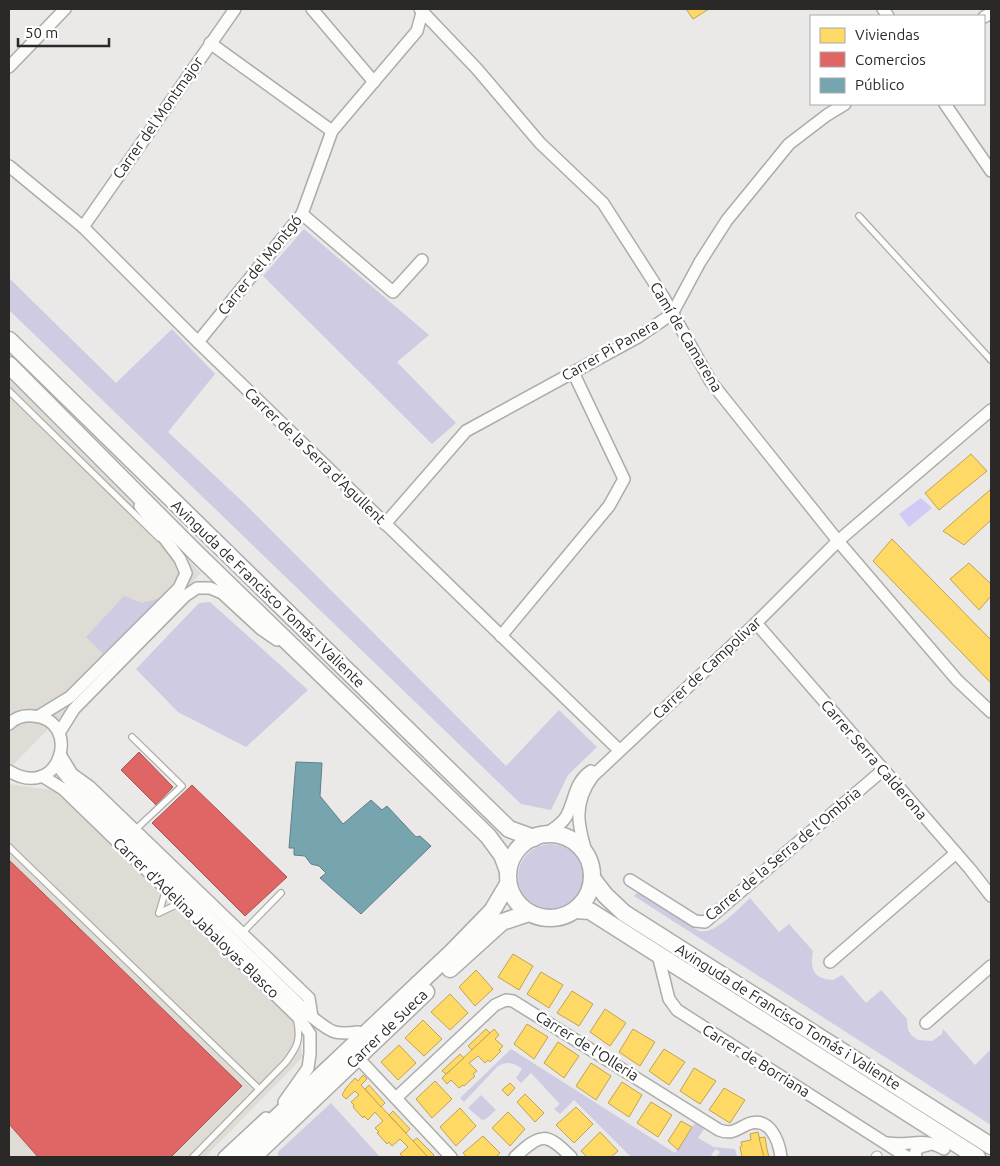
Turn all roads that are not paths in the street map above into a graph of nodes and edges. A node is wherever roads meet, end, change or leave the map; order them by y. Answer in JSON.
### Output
{"nodes":[{"id":1,"x":66,"y":9,"type":"edge"},
{"id":2,"x":234,"y":9,"type":"edge"},
{"id":3,"x":312,"y":9,"type":"edge"},
{"id":4,"x":422,"y":10,"type":"edge"},
{"id":5,"x":210,"y":43,"type":"junction"},
{"id":6,"x":9,"y":67,"type":"edge"},
{"id":7,"x":374,"y":82,"type":"junction"},
{"id":8,"x":843,"y":105,"type":"edge"},
{"id":9,"x":945,"y":105,"type":"edge"},
{"id":10,"x":332,"y":132,"type":"junction"},
{"id":11,"x":9,"y":166,"type":"edge"},
{"id":12,"x":991,"y":171,"type":"edge"},
{"id":13,"x":302,"y":214,"type":"junction"},
{"id":14,"x":859,"y":216,"type":"dead end"},
{"id":15,"x":83,"y":227,"type":"junction"},
{"id":16,"x":422,"y":260,"type":"dead end"},
{"id":17,"x":672,"y":314,"type":"junction"},
{"id":18,"x":9,"y":340,"type":"edge"},
{"id":19,"x":198,"y":342,"type":"junction"},
{"id":20,"x":991,"y":360,"type":"edge"},
{"id":21,"x":9,"y":365,"type":"edge"},
{"id":22,"x":573,"y":372,"type":"junction"},
{"id":23,"x":9,"y":391,"type":"edge"},
{"id":24,"x":991,"y":410,"type":"edge"},
{"id":25,"x":111,"y":466,"type":"junction"},
{"id":26,"x":385,"y":524,"type":"junction"},
{"id":27,"x":838,"y":541,"type":"junction"},
{"id":28,"x":180,"y":559,"type":"junction"},
{"id":29,"x":756,"y":623,"type":"junction"},
{"id":30,"x":501,"y":636,"type":"junction"},
{"id":31,"x":310,"y":662,"type":"junction"},
{"id":32,"x":991,"y":712,"type":"edge"},
{"id":33,"x":39,"y":716,"type":"junction"},
{"id":34,"x":9,"y":724,"type":"edge"},
{"id":35,"x":59,"y":733,"type":"junction"},
{"id":36,"x":132,"y":737,"type":"dead end"},
{"id":37,"x":619,"y":750,"type":"junction"},
{"id":38,"x":59,"y":760,"type":"junction"},
{"id":39,"x":604,"y":766,"type":"junction"},
{"id":40,"x":882,"y":770,"type":"junction"},
{"id":41,"x":9,"y":771,"type":"edge"},
{"id":42,"x":42,"y":776,"type":"junction"},
{"id":43,"x":135,"y":830,"type":"junction"},
{"id":44,"x":539,"y":836,"type":"junction"},
{"id":45,"x":9,"y":847,"type":"edge"},
{"id":46,"x":956,"y":853,"type":"junction"},
{"id":47,"x":588,"y":858,"type":"junction"},
{"id":48,"x":508,"y":878,"type":"junction"},
{"id":49,"x":592,"y":878,"type":"junction"},
{"id":50,"x":630,"y":880,"type":"dead end"},
{"id":51,"x":166,"y":889,"type":"junction"},
{"id":52,"x":281,"y":893,"type":"dead end"},
{"id":53,"x":991,"y":896,"type":"edge"},
{"id":54,"x":180,"y":902,"type":"junction"},
{"id":55,"x":576,"y":910,"type":"junction"},
{"id":56,"x":529,"y":913,"type":"junction"},
{"id":57,"x":482,"y":920,"type":"junction"},
{"id":58,"x":242,"y":933,"type":"junction"},
{"id":59,"x":658,"y":955,"type":"junction"},
{"id":60,"x":830,"y":962,"type":"dead end"},
{"id":61,"x":991,"y":966,"type":"edge"},
{"id":62,"x":296,"y":1015,"type":"junction"},
{"id":63,"x":312,"y":1016,"type":"junction"},
{"id":64,"x":926,"y":1023,"type":"dead end"},
{"id":65,"x":358,"y":1032,"type":"junction"},
{"id":66,"x":358,"y":1058,"type":"junction"},
{"id":67,"x":301,"y":1078,"type":"joint"},
{"id":68,"x":258,"y":1088,"type":"junction"},
{"id":69,"x":396,"y":1098,"type":"junction"},
{"id":70,"x":284,"y":1102,"type":"junction"},
{"id":71,"x":886,"y":1143,"type":"junction"},
{"id":72,"x":991,"y":1146,"type":"edge"},
{"id":73,"x":944,"y":1148,"type":"junction"},
{"id":74,"x":258,"y":1155,"type":"edge"},
{"id":75,"x":193,"y":1157,"type":"edge"},
{"id":76,"x":224,"y":1157,"type":"edge"},
{"id":77,"x":238,"y":1157,"type":"edge"},
{"id":78,"x":451,"y":1157,"type":"edge"},
{"id":79,"x":515,"y":1157,"type":"edge"},
{"id":80,"x":571,"y":1157,"type":"edge"},
{"id":81,"x":781,"y":1157,"type":"edge"},
{"id":82,"x":907,"y":1157,"type":"edge"},
{"id":83,"x":916,"y":1157,"type":"edge"},
{"id":84,"x":958,"y":1157,"type":"edge"},
{"id":85,"x":978,"y":1157,"type":"edge"}],
"edges":[{"from":1,"to":6,"type":"street"},
{"from":2,"to":5,"type":"street","name":"Carrer del Montmajor"},
{"from":3,"to":7,"type":"street"},
{"from":4,"to":7,"type":"street","name":"Carrer del Montgó"},
{"from":4,"to":17,"type":"street","name":"Camí de Camarena"},
{"from":5,"to":10,"type":"street"},
{"from":5,"to":15,"type":"street","name":"Carrer del Montmajor"},
{"from":7,"to":10,"type":"street","name":"Carrer del Montgó"},
{"from":8,"to":17,"type":"street","name":"Carrer Pi Panera"},
{"from":9,"to":12,"type":"street"},
{"from":10,"to":13,"type":"street","name":"Carrer del Montgó"},
{"from":11,"to":15,"type":"street","name":"Carrer de la Serra d'Agullent"},
{"from":13,"to":16,"type":"street"},
{"from":13,"to":19,"type":"street","name":"Carrer del Montgó"},
{"from":14,"to":20,"type":"lane"},
{"from":15,"to":19,"type":"street","name":"Carrer de la Serra d'Agullent"},
{"from":17,"to":22,"type":"street","name":"Carrer Pi Panera"},
{"from":17,"to":27,"type":"street","name":"Camí de Camarena"},
{"from":18,"to":44,"type":"main road","name":"Avinguda de Francisco Tomás i Valiente"},
{"from":19,"to":26,"type":"street","name":"Carrer de la Serra d'Agullent"},
{"from":21,"to":25,"type":"main road","name":"Avinguda de Francisco Tomás i Valiente"},
{"from":22,"to":26,"type":"street","name":"Carrer Pi Panera"},
{"from":22,"to":30,"type":"street"},
{"from":23,"to":28,"type":"lane"},
{"from":24,"to":27,"type":"street","name":"Carrer de Campolivar"},
{"from":25,"to":28,"type":"street"},
{"from":25,"to":31,"type":"main road","name":"Avinguda de Francisco Tomás i Valiente"},
{"from":26,"to":30,"type":"street","name":"Carrer de la Serra d'Agullent"},
{"from":27,"to":29,"type":"street","name":"Carrer de Campolivar"},
{"from":27,"to":32,"type":"street","name":"Camí de Camarena"},
{"from":28,"to":33,"type":"street"},
{"from":29,"to":37,"type":"street","name":"Carrer de Campolivar"},
{"from":29,"to":40,"type":"street","name":"Carrer Serra Calderona"},
{"from":30,"to":37,"type":"street","name":"Carrer de la Serra d'Agullent"},
{"from":31,"to":35,"type":"street"},
{"from":31,"to":48,"type":"main road","name":"Avinguda de Francisco Tomás i Valiente"},
{"from":33,"to":34,"type":"street"},
{"from":33,"to":35,"type":"street"},
{"from":35,"to":38,"type":"street"},
{"from":36,"to":43,"type":"lane"},
{"from":37,"to":39,"type":"street","name":"Carrer de Campolivar"},
{"from":38,"to":42,"type":"street"},
{"from":38,"to":43,"type":"street","name":"Carrer d'Adelina Jabaloyas Blasco"},
{"from":38,"to":63,"type":"street","name":"Carrer d'Adelina Jabaloyas Blasco"},
{"from":39,"to":44,"type":"street","name":"Carrer de Campolivar"},
{"from":39,"to":47,"type":"street","name":"Carrer de Campolivar"},
{"from":40,"to":46,"type":"street","name":"Carrer Serra Calderona"},
{"from":40,"to":50,"type":"street","name":"Carrer de la Serra de l’Ombria"},
{"from":41,"to":42,"type":"street"},
{"from":42,"to":51,"type":"street","name":"Carrer d'Adelina Jabaloyas Blasco"},
{"from":43,"to":58,"type":"street","name":"Carrer d'Adelina Jabaloyas Blasco"},
{"from":44,"to":47,"type":"main road"},
{"from":44,"to":48,"type":"main road"},
{"from":45,"to":68,"type":"lane"},
{"from":46,"to":53,"type":"street","name":"Carrer Serra Calderona"},
{"from":46,"to":60,"type":"street"},
{"from":47,"to":49,"type":"main road"},
{"from":48,"to":56,"type":"main road"},
{"from":48,"to":57,"type":"main road","name":"Carrer de Sueca"},
{"from":49,"to":55,"type":"main road"},
{"from":49,"to":72,"type":"main road","name":"Avinguda de Francisco Tomás i Valiente"},
{"from":51,"to":54,"type":"street","name":"Carrer d'Adelina Jabaloyas Blasco"},
{"from":51,"to":54,"type":"lane"},
{"from":52,"to":58,"type":"lane"},
{"from":54,"to":62,"type":"street","name":"Carrer d'Adelina Jabaloyas Blasco"},
{"from":55,"to":56,"type":"main road"},
{"from":55,"to":59,"type":"main road"},
{"from":56,"to":66,"type":"main road","name":"Carrer de Sueca"},
{"from":57,"to":65,"type":"street","name":"Carrer de Sueca"},
{"from":57,"to":77,"type":"main road","name":"Carrer de Sueca"},
{"from":58,"to":63,"type":"street","name":"Carrer d'Adelina Jabaloyas Blasco"},
{"from":59,"to":71,"type":"street","name":"Carrer de Borriana"},
{"from":59,"to":85,"type":"main road"},
{"from":61,"to":64,"type":"street"},
{"from":62,"to":67,"type":"street","name":"Carrer d'Adelina Jabaloyas Blasco"},
{"from":62,"to":68,"type":"lane"},
{"from":63,"to":65,"type":"street","name":"Carrer d'Adelina Jabaloyas Blasco"},
{"from":65,"to":70,"type":"street","name":"Carrer de Sueca"},
{"from":66,"to":69,"type":"street"},
{"from":66,"to":74,"type":"main road","name":"Carrer de Sueca"},
{"from":67,"to":70,"type":"street","name":"Carrer de Sueca"},
{"from":68,"to":75,"type":"lane"},
{"from":69,"to":78,"type":"street"},
{"from":69,"to":81,"type":"street","name":"Carrer de l'Olleria"},
{"from":70,"to":76,"type":"street","name":"Carrer de Sueca"},
{"from":71,"to":73,"type":"street","name":"Carrer de Borriana"},
{"from":71,"to":82,"type":"street","name":"Carrer de Borriana"},
{"from":73,"to":83,"type":"street"},
{"from":73,"to":84,"type":"main road"},
{"from":79,"to":80,"type":"street"}]}
